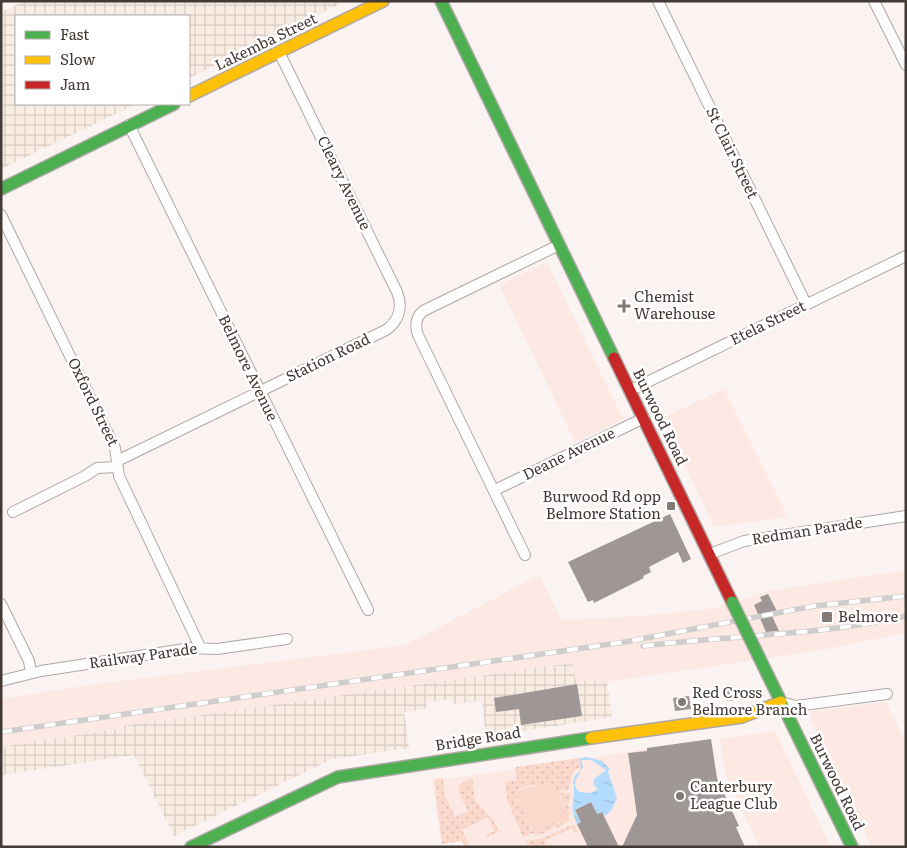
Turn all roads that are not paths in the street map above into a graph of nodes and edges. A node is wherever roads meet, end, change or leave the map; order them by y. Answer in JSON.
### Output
{"nodes":[{"id":1,"x":383,"y":1,"type":"edge"},
{"id":2,"x":441,"y":1,"type":"edge"},
{"id":3,"x":658,"y":1,"type":"edge"},
{"id":4,"x":874,"y":1,"type":"edge"},
{"id":5,"x":279,"y":52,"type":"junction"},
{"id":6,"x":906,"y":64,"type":"edge"},
{"id":7,"x":190,"y":96,"type":"edge"},
{"id":8,"x":172,"y":105,"type":"edge"},
{"id":9,"x":129,"y":125,"type":"junction"},
{"id":10,"x":1,"y":189,"type":"edge"},
{"id":11,"x":1,"y":214,"type":"edge"},
{"id":12,"x":559,"y":245,"type":"junction"},
{"id":13,"x":906,"y":256,"type":"edge"},
{"id":14,"x":806,"y":304,"type":"junction"},
{"id":15,"x":398,"y":316,"type":"joint"},
{"id":16,"x":631,"y":390,"type":"junction"},
{"id":17,"x":260,"y":392,"type":"junction"},
{"id":18,"x":644,"y":418,"type":"junction"},
{"id":19,"x":117,"y":464,"type":"junction"},
{"id":20,"x":495,"y":490,"type":"junction"},
{"id":21,"x":13,"y":512,"type":"dead end"},
{"id":22,"x":906,"y":516,"type":"edge"},
{"id":23,"x":710,"y":554,"type":"junction"},
{"id":24,"x":525,"y":555,"type":"dead end"},
{"id":25,"x":1,"y":604,"type":"edge"},
{"id":26,"x":368,"y":610,"type":"dead end"},
{"id":27,"x":287,"y":639,"type":"dead end"},
{"id":28,"x":200,"y":647,"type":"junction"},
{"id":29,"x":31,"y":673,"type":"junction"},
{"id":30,"x":1,"y":681,"type":"edge"},
{"id":31,"x":887,"y":694,"type":"dead end"},
{"id":32,"x":781,"y":702,"type":"junction"},
{"id":33,"x":191,"y":847,"type":"edge"},
{"id":34,"x":852,"y":847,"type":"edge"}],
"edges":[{"from":1,"to":5,"type":"main road","name":"Lakemba Street"},
{"from":2,"to":12,"type":"main road","name":"Burwood Road"},
{"from":3,"to":14,"type":"street","name":"St Clair Street"},
{"from":4,"to":6,"type":"street"},
{"from":5,"to":7,"type":"main road","name":"Lakemba Street"},
{"from":5,"to":15,"type":"street","name":"Cleary Avenue"},
{"from":8,"to":9,"type":"main road"},
{"from":9,"to":10,"type":"main road"},
{"from":9,"to":17,"type":"street","name":"Belmore Avenue"},
{"from":11,"to":19,"type":"street","name":"Oxford Street"},
{"from":12,"to":16,"type":"main road","name":"Burwood Road"},
{"from":12,"to":20,"type":"street"},
{"from":13,"to":14,"type":"street","name":"Etela Street"},
{"from":14,"to":16,"type":"street","name":"Etela Street"},
{"from":15,"to":17,"type":"street","name":"Station Road"},
{"from":16,"to":18,"type":"main road","name":"Burwood Road"},
{"from":17,"to":19,"type":"street","name":"Station Road"},
{"from":17,"to":26,"type":"street","name":"Belmore Avenue"},
{"from":18,"to":20,"type":"street","name":"Deane Avenue"},
{"from":18,"to":23,"type":"main road","name":"Burwood Road"},
{"from":19,"to":21,"type":"street","name":"Station Road"},
{"from":19,"to":28,"type":"street","name":"Oxford Street"},
{"from":20,"to":24,"type":"street"},
{"from":22,"to":23,"type":"street","name":"Redman Parade"},
{"from":23,"to":32,"type":"main road","name":"Burwood Road","bridge":true},
{"from":25,"to":29,"type":"street"},
{"from":27,"to":28,"type":"street","name":"Railway Parade"},
{"from":28,"to":29,"type":"street","name":"Railway Parade"},
{"from":29,"to":30,"type":"street","name":"Railway Parade"},
{"from":31,"to":32,"type":"street"},
{"from":32,"to":33,"type":"main road","name":"Bridge Road"},
{"from":32,"to":34,"type":"main road","name":"Burwood Road"}]}
